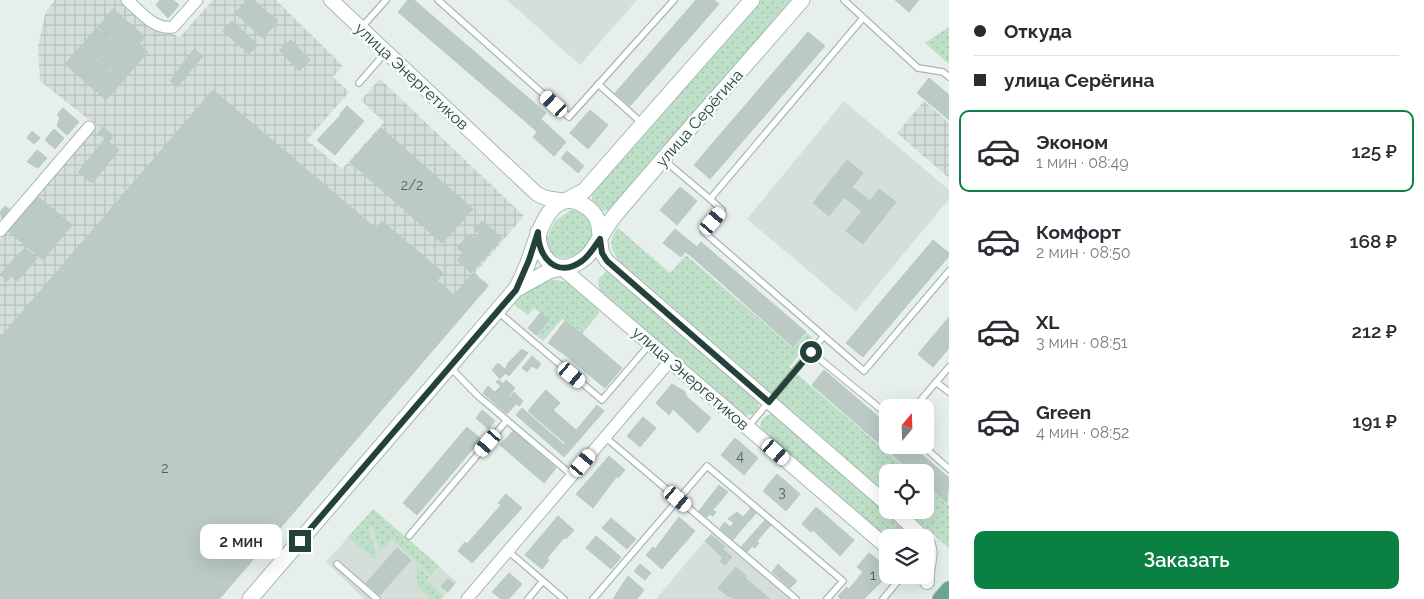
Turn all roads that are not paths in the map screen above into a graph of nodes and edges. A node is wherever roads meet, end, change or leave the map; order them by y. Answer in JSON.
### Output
{"nodes":[{"id":1,"x":127,"y":0,"type":"edge"},
{"id":2,"x":197,"y":0,"type":"edge"},
{"id":3,"x":331,"y":0,"type":"edge"},
{"id":4,"x":386,"y":0,"type":"edge"},
{"id":5,"x":438,"y":0,"type":"edge"},
{"id":6,"x":674,"y":0,"type":"edge"},
{"id":7,"x":752,"y":0,"type":"edge"},
{"id":8,"x":802,"y":0,"type":"edge"},
{"id":9,"x":844,"y":0,"type":"edge"},
{"id":10,"x":864,"y":18,"type":"junction"},
{"id":11,"x":361,"y":28,"type":"junction"},
{"id":12,"x":387,"y":51,"type":"junction"},
{"id":13,"x":949,"y":77,"type":"edge"},
{"id":14,"x":359,"y":83,"type":"dead end"},
{"id":15,"x":598,"y":84,"type":"junction"},
{"id":16,"x":644,"y":125,"type":"junction"},
{"id":17,"x":89,"y":127,"type":"dead end"},
{"id":18,"x":663,"y":159,"type":"junction"},
{"id":19,"x":537,"y":194,"type":"junction"},
{"id":20,"x":710,"y":199,"type":"junction"},
{"id":21,"x":564,"y":201,"type":"junction"},
{"id":22,"x":0,"y":231,"type":"edge"},
{"id":23,"x":538,"y":232,"type":"junction"},
{"id":24,"x":600,"y":239,"type":"junction"},
{"id":25,"x":562,"y":268,"type":"junction"},
{"id":26,"x":949,"y":271,"type":"edge"},
{"id":27,"x":516,"y":290,"type":"junction"},
{"id":28,"x":497,"y":311,"type":"junction"},
{"id":29,"x":823,"y":338,"type":"junction"},
{"id":30,"x":650,"y":344,"type":"junction"},
{"id":31,"x":811,"y":352,"type":"junction"},
{"id":32,"x":670,"y":361,"type":"junction"},
{"id":33,"x":449,"y":366,"type":"junction"},
{"id":34,"x":949,"y":367,"type":"edge"},
{"id":35,"x":936,"y":382,"type":"junction"},
{"id":36,"x":949,"y":392,"type":"edge"},
{"id":37,"x":922,"y":399,"type":"edge"},
{"id":38,"x":769,"y":402,"type":"junction"},
{"id":39,"x":879,"y":409,"type":"edge"},
{"id":40,"x":507,"y":420,"type":"junction"},
{"id":41,"x":747,"y":428,"type":"junction"},
{"id":42,"x":605,"y":437,"type":"junction"},
{"id":43,"x":932,"y":454,"type":"edge"},
{"id":44,"x":949,"y":469,"type":"edge"},
{"id":45,"x":572,"y":476,"type":"junction"},
{"id":46,"x":879,"y":497,"type":"edge"},
{"id":47,"x":678,"y":499,"type":"junction"},
{"id":48,"x":904,"y":519,"type":"edge"},
{"id":49,"x":915,"y":529,"type":"edge"},
{"id":50,"x":409,"y":536,"type":"dead end"},
{"id":51,"x":879,"y":540,"type":"edge"},
{"id":52,"x":508,"y":551,"type":"junction"},
{"id":53,"x":337,"y":564,"type":"dead end"},
{"id":54,"x":543,"y":582,"type":"junction"},
{"id":55,"x":896,"y":584,"type":"edge"},
{"id":56,"x":930,"y":584,"type":"edge"},
{"id":57,"x":944,"y":595,"type":"edge"},
{"id":58,"x":250,"y":599,"type":"edge"},
{"id":59,"x":377,"y":599,"type":"edge"},
{"id":60,"x":467,"y":599,"type":"edge"},
{"id":61,"x":528,"y":599,"type":"edge"},
{"id":62,"x":564,"y":599,"type":"edge"},
{"id":63,"x":593,"y":599,"type":"edge"},
{"id":64,"x":796,"y":599,"type":"edge"},
{"id":65,"x":827,"y":599,"type":"edge"},
{"id":66,"x":883,"y":599,"type":"edge"}],
"edges":[{"from":1,"to":2,"type":"street"},
{"from":3,"to":11,"type":"street","name":"улица Энергетиков"},
{"from":4,"to":11,"type":"lane"},
{"from":5,"to":15,"type":"lane"},
{"from":6,"to":15,"type":"lane"},
{"from":7,"to":16,"type":"main road"},
{"from":8,"to":18,"type":"main road","name":"улица Серёгина"},
{"from":9,"to":10,"type":"lane"},
{"from":10,"to":13,"type":"lane"},
{"from":10,"to":20,"type":"lane"},
{"from":11,"to":12,"type":"street","name":"улица Энергетиков"},
{"from":12,"to":14,"type":"lane"},
{"from":12,"to":19,"type":"street","name":"улица Энергетиков"},
{"from":15,"to":16,"type":"lane"},
{"from":16,"to":21,"type":"main road"},
{"from":17,"to":22,"type":"street"},
{"from":18,"to":20,"type":"lane"},
{"from":18,"to":24,"type":"main road","name":"улица Серёгина"},
{"from":19,"to":21,"type":"street"},
{"from":19,"to":23,"type":"street"},
{"from":20,"to":29,"type":"lane"},
{"from":21,"to":23,"type":"main road"},
{"from":21,"to":24,"type":"main road"},
{"from":23,"to":25,"type":"main road"},
{"from":23,"to":27,"type":"main road"},
{"from":24,"to":25,"type":"main road"},
{"from":24,"to":38,"type":"street","name":"улица Энергетиков"},
{"from":25,"to":27,"type":"main road"},
{"from":25,"to":30,"type":"street","name":"улица Энергетиков"},
{"from":26,"to":29,"type":"lane"},
{"from":27,"to":28,"type":"main road"},
{"from":28,"to":30,"type":"lane"},
{"from":28,"to":33,"type":"main road"},
{"from":29,"to":31,"type":"lane"},
{"from":30,"to":32,"type":"street","name":"улица Энергетиков"},
{"from":31,"to":38,"type":"lane"},
{"from":31,"to":39,"type":"lane"},
{"from":32,"to":41,"type":"street","name":"улица Энергетиков"},
{"from":32,"to":42,"type":"street"},
{"from":33,"to":40,"type":"lane"},
{"from":33,"to":58,"type":"main road"},
{"from":34,"to":35,"type":"lane"},
{"from":35,"to":36,"type":"lane"},
{"from":35,"to":37,"type":"lane"},
{"from":38,"to":41,"type":"lane"},
{"from":38,"to":46,"type":"street","name":"улица Энергетиков"},
{"from":40,"to":45,"type":"lane"},
{"from":40,"to":50,"type":"lane"},
{"from":41,"to":51,"type":"street","name":"улица Энергетиков"},
{"from":42,"to":45,"type":"street"},
{"from":42,"to":47,"type":"lane"},
{"from":43,"to":44,"type":"lane"},
{"from":45,"to":52,"type":"street"},
{"from":47,"to":63,"type":"lane"},
{"from":47,"to":64,"type":"lane"},
{"from":47,"to":65,"type":"lane"},
{"from":48,"to":49,"type":"street"},
{"from":52,"to":54,"type":"lane"},
{"from":52,"to":60,"type":"street"},
{"from":53,"to":59,"type":"lane"},
{"from":54,"to":61,"type":"lane"},
{"from":54,"to":62,"type":"lane"},
{"from":55,"to":66,"type":"lane"},
{"from":56,"to":57,"type":"street"}]}
